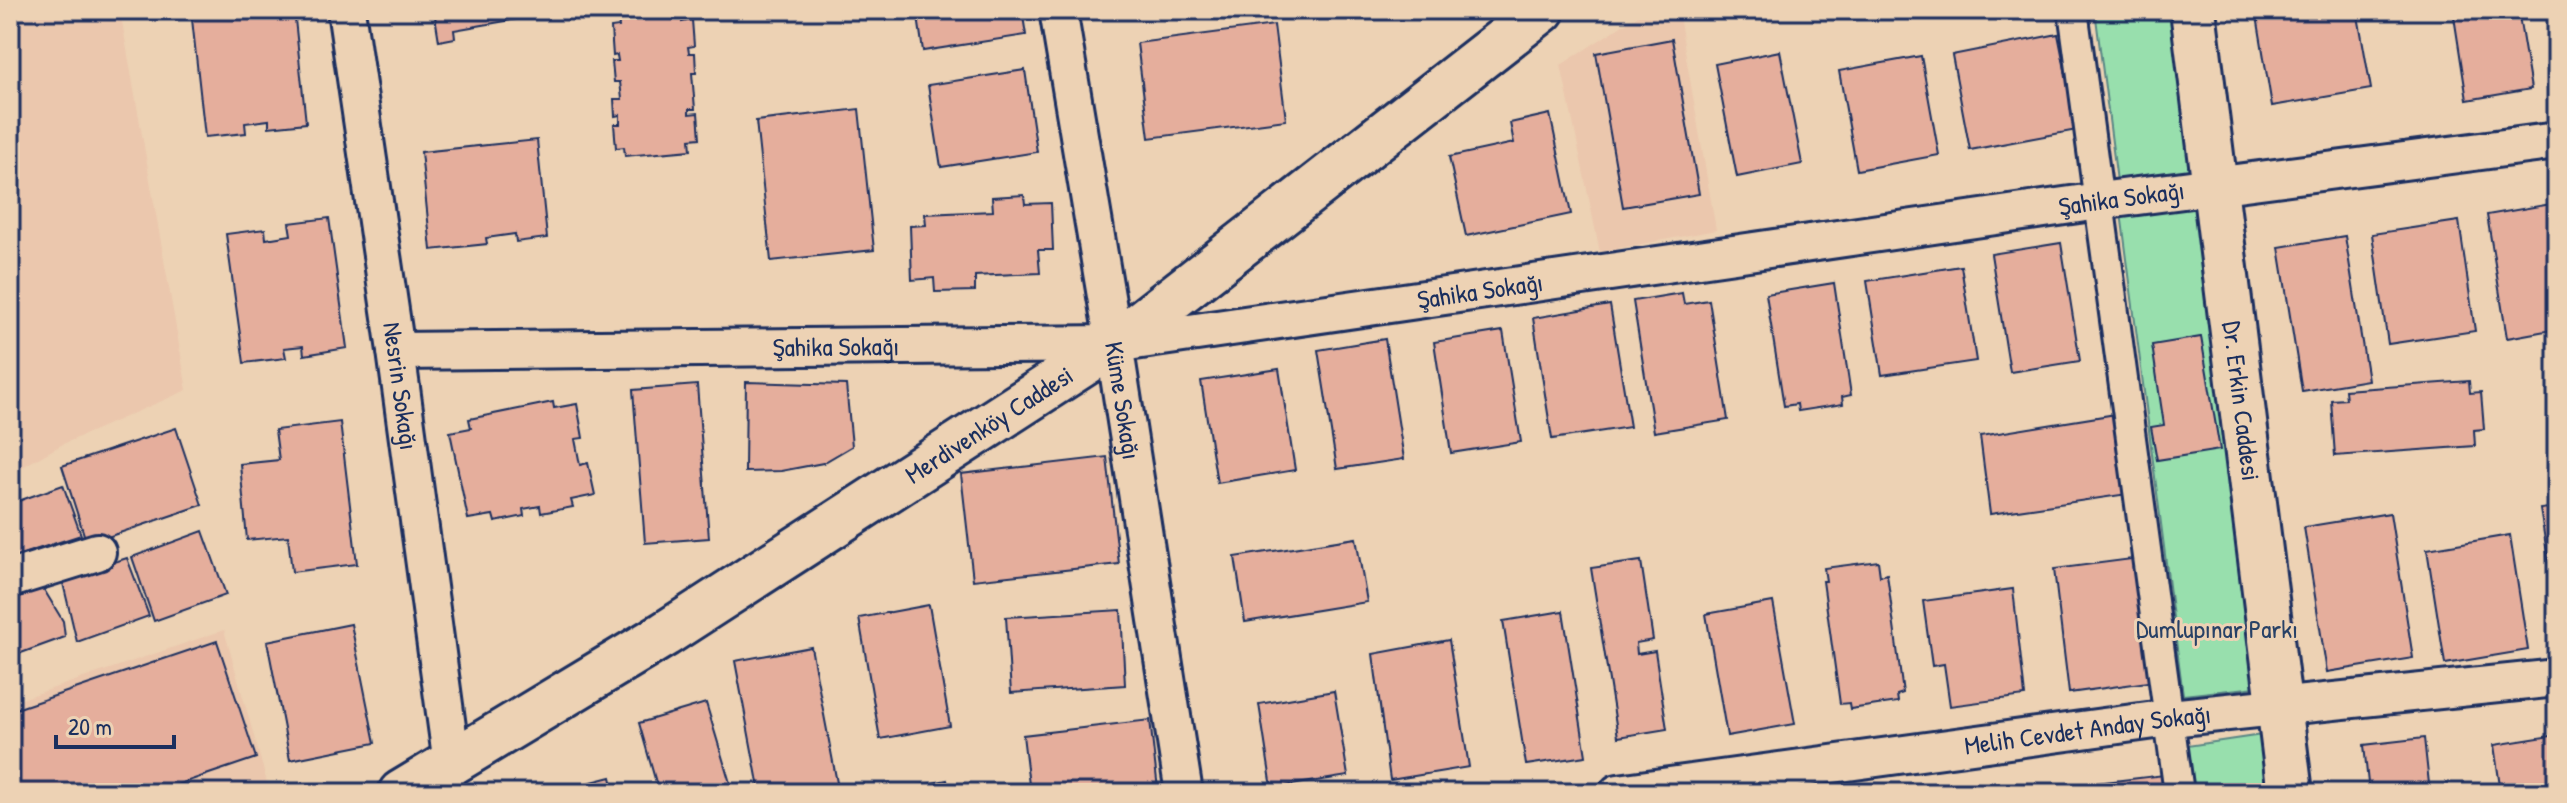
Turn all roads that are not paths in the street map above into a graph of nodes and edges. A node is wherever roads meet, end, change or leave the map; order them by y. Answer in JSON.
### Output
{"nodes":[{"id":1,"x":346,"y":10,"type":"edge"},
{"id":2,"x":1058,"y":10,"type":"edge"},
{"id":3,"x":2073,"y":10,"type":"edge"},
{"id":4,"x":2193,"y":10,"type":"edge"},
{"id":5,"x":1521,"y":18,"type":"edge"},
{"id":6,"x":2557,"y":141,"type":"edge"},
{"id":7,"x":2216,"y":186,"type":"junction"},
{"id":8,"x":2099,"y":201,"type":"junction"},
{"id":9,"x":1114,"y":344,"type":"junction"},
{"id":10,"x":396,"y":351,"type":"junction"},
{"id":11,"x":97,"y":552,"type":"dead end"},
{"id":12,"x":10,"y":579,"type":"edge"},
{"id":13,"x":2557,"y":678,"type":"edge"},
{"id":14,"x":2280,"y":707,"type":"junction"},
{"id":15,"x":2170,"y":718,"type":"junction"},
{"id":16,"x":452,"y":764,"type":"junction"},
{"id":17,"x":401,"y":793,"type":"edge"},
{"id":18,"x":1184,"y":793,"type":"edge"},
{"id":19,"x":1618,"y":793,"type":"edge"},
{"id":20,"x":2179,"y":793,"type":"edge"},
{"id":21,"x":2290,"y":793,"type":"edge"}],
"edges":[{"from":1,"to":10,"type":"street","name":"Nesrin Sokağı"},
{"from":2,"to":9,"type":"street","name":"Küme Sokağı"},
{"from":3,"to":8,"type":"street"},
{"from":4,"to":7,"type":"street","name":"Dr. Erkin Caddesi"},
{"from":5,"to":9,"type":"street","name":"Merdivenköy Caddesi"},
{"from":6,"to":7,"type":"street","name":"Şahika Sokağı"},
{"from":7,"to":8,"type":"street","name":"Şahika Sokağı"},
{"from":7,"to":14,"type":"street","name":"Dr. Erkin Caddesi"},
{"from":8,"to":9,"type":"street","name":"Şahika Sokağı"},
{"from":8,"to":15,"type":"street"},
{"from":9,"to":10,"type":"street","name":"Şahika Sokağı"},
{"from":9,"to":16,"type":"street","name":"Merdivenköy Caddesi"},
{"from":9,"to":18,"type":"street","name":"Küme Sokağı"},
{"from":10,"to":16,"type":"street","name":"Nesrin Sokağı"},
{"from":11,"to":12,"type":"street"},
{"from":13,"to":14,"type":"street","name":"Melih Cevdet Anday Sokağı"},
{"from":14,"to":15,"type":"street","name":"Melih Cevdet Anday Sokağı"},
{"from":14,"to":21,"type":"street","name":"Dr. Erkin Caddesi"},
{"from":15,"to":19,"type":"street","name":"Melih Cevdet Anday Sokağı"},
{"from":15,"to":20,"type":"street"},
{"from":16,"to":17,"type":"street","name":"Merdivenköy Caddesi"}]}
